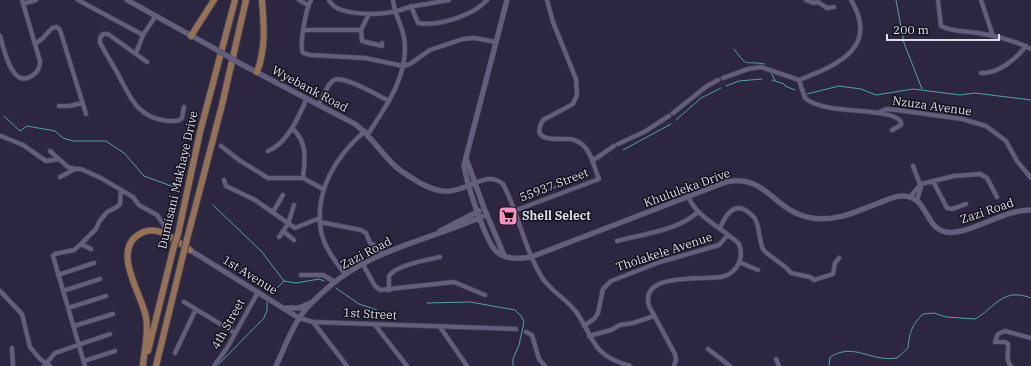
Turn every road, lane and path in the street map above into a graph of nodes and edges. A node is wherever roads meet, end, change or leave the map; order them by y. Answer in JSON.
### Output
{"nodes":[{"id":1,"x":36,"y":0,"type":"edge"},
{"id":2,"x":78,"y":0,"type":"edge"},
{"id":3,"x":127,"y":0,"type":"edge"},
{"id":4,"x":214,"y":0,"type":"edge"},
{"id":5,"x":235,"y":0,"type":"edge"},
{"id":6,"x":246,"y":0,"type":"edge"},
{"id":7,"x":262,"y":0,"type":"edge"},
{"id":8,"x":298,"y":0,"type":"edge"},
{"id":9,"x":311,"y":0,"type":"edge"},
{"id":10,"x":329,"y":0,"type":"edge"},
{"id":11,"x":393,"y":0,"type":"edge"},
{"id":12,"x":449,"y":0,"type":"edge"},
{"id":13,"x":487,"y":0,"type":"edge"},
{"id":14,"x":507,"y":0,"type":"edge"},
{"id":15,"x":547,"y":0,"type":"edge"},
{"id":16,"x":806,"y":0,"type":"edge"},
{"id":17,"x":851,"y":0,"type":"edge"},
{"id":18,"x":938,"y":0,"type":"edge"},
{"id":19,"x":981,"y":0,"type":"edge"},
{"id":20,"x":434,"y":1,"type":"edge"},
{"id":21,"x":818,"y":1,"type":"edge"},
{"id":22,"x":23,"y":2,"type":"edge"},
{"id":23,"x":308,"y":5,"type":"junction"},
{"id":24,"x":414,"y":6,"type":"junction"},
{"id":25,"x":834,"y":8,"type":"dead end"},
{"id":26,"x":396,"y":11,"type":"junction"},
{"id":27,"x":369,"y":14,"type":"junction"},
{"id":28,"x":155,"y":17,"type":"junction"},
{"id":29,"x":304,"y":30,"type":"junction"},
{"id":30,"x":361,"y":30,"type":"junction"},
{"id":31,"x":143,"y":34,"type":"junction"},
{"id":32,"x":0,"y":36,"type":"edge"},
{"id":33,"x":191,"y":36,"type":"junction"},
{"id":34,"x":993,"y":36,"type":"junction"},
{"id":35,"x":496,"y":42,"type":"junction"},
{"id":36,"x":382,"y":43,"type":"dead end"},
{"id":37,"x":35,"y":44,"type":"junction"},
{"id":38,"x":1026,"y":46,"type":"junction"},
{"id":39,"x":1031,"y":49,"type":"edge"},
{"id":40,"x":136,"y":53,"type":"junction"},
{"id":41,"x":147,"y":62,"type":"dead end"},
{"id":42,"x":403,"y":66,"type":"junction"},
{"id":43,"x":257,"y":72,"type":"junction"},
{"id":44,"x":981,"y":73,"type":"dead end"},
{"id":45,"x":723,"y":78,"type":"dead end"},
{"id":46,"x":718,"y":80,"type":"dead end"},
{"id":47,"x":799,"y":80,"type":"junction"},
{"id":48,"x":307,"y":98,"type":"junction"},
{"id":49,"x":389,"y":101,"type":"junction"},
{"id":50,"x":83,"y":103,"type":"junction"},
{"id":51,"x":319,"y":104,"type":"junction"},
{"id":52,"x":59,"y":106,"type":"dead end"},
{"id":53,"x":184,"y":107,"type":"dead end"},
{"id":54,"x":673,"y":112,"type":"dead end"},
{"id":55,"x":878,"y":113,"type":"junction"},
{"id":56,"x":86,"y":114,"type":"dead end"},
{"id":57,"x":669,"y":116,"type":"dead end"},
{"id":58,"x":292,"y":128,"type":"junction"},
{"id":59,"x":892,"y":130,"type":"dead end"},
{"id":60,"x":366,"y":132,"type":"junction"},
{"id":61,"x":1,"y":136,"type":"dead end"},
{"id":62,"x":221,"y":146,"type":"dead end"},
{"id":63,"x":50,"y":151,"type":"dead end"},
{"id":64,"x":268,"y":152,"type":"dead end"},
{"id":65,"x":466,"y":158,"type":"junction"},
{"id":66,"x":59,"y":159,"type":"junction"},
{"id":67,"x":592,"y":160,"type":"junction"},
{"id":68,"x":913,"y":166,"type":"dead end"},
{"id":69,"x":75,"y":169,"type":"junction"},
{"id":70,"x":60,"y":178,"type":"dead end"},
{"id":71,"x":303,"y":178,"type":"junction"},
{"id":72,"x":1031,"y":178,"type":"edge"},
{"id":73,"x":224,"y":180,"type":"dead end"},
{"id":74,"x":933,"y":181,"type":"junction"},
{"id":75,"x":475,"y":184,"type":"junction"},
{"id":76,"x":921,"y":184,"type":"junction"},
{"id":77,"x":469,"y":186,"type":"junction"},
{"id":78,"x":323,"y":189,"type":"junction"},
{"id":79,"x":121,"y":191,"type":"junction"},
{"id":80,"x":283,"y":195,"type":"dead end"},
{"id":81,"x":688,"y":196,"type":"junction"},
{"id":82,"x":910,"y":197,"type":"junction"},
{"id":83,"x":997,"y":197,"type":"dead end"},
{"id":84,"x":917,"y":200,"type":"junction"},
{"id":85,"x":966,"y":204,"type":"dead end"},
{"id":86,"x":294,"y":205,"type":"dead end"},
{"id":87,"x":484,"y":208,"type":"junction"},
{"id":88,"x":1031,"y":210,"type":"edge"},
{"id":89,"x":514,"y":211,"type":"junction"},
{"id":90,"x":273,"y":212,"type":"junction"},
{"id":91,"x":477,"y":212,"type":"junction"},
{"id":92,"x":698,"y":212,"type":"junction"},
{"id":93,"x":486,"y":215,"type":"junction"},
{"id":94,"x":480,"y":218,"type":"junction"},
{"id":95,"x":320,"y":220,"type":"junction"},
{"id":96,"x":288,"y":224,"type":"junction"},
{"id":97,"x":720,"y":228,"type":"junction"},
{"id":98,"x":283,"y":231,"type":"junction"},
{"id":99,"x":165,"y":233,"type":"junction"},
{"id":100,"x":438,"y":233,"type":"junction"},
{"id":101,"x":728,"y":235,"type":"junction"},
{"id":102,"x":279,"y":236,"type":"dead end"},
{"id":103,"x":294,"y":240,"type":"dead end"},
{"id":104,"x":617,"y":241,"type":"dead end"},
{"id":105,"x":81,"y":244,"type":"junction"},
{"id":106,"x":91,"y":249,"type":"dead end"},
{"id":107,"x":187,"y":250,"type":"junction"},
{"id":108,"x":383,"y":254,"type":"junction"},
{"id":109,"x":504,"y":255,"type":"junction"},
{"id":110,"x":531,"y":257,"type":"junction"},
{"id":111,"x":440,"y":258,"type":"dead end"},
{"id":112,"x":839,"y":258,"type":"dead end"},
{"id":113,"x":739,"y":262,"type":"junction"},
{"id":114,"x":94,"y":263,"type":"dead end"},
{"id":115,"x":362,"y":263,"type":"junction"},
{"id":116,"x":758,"y":270,"type":"dead end"},
{"id":117,"x":345,"y":274,"type":"junction"},
{"id":118,"x":58,"y":275,"type":"junction"},
{"id":119,"x":301,"y":275,"type":"dead end"},
{"id":120,"x":100,"y":279,"type":"dead end"},
{"id":121,"x":334,"y":282,"type":"junction"},
{"id":122,"x":389,"y":290,"type":"junction"},
{"id":123,"x":0,"y":291,"type":"edge"},
{"id":124,"x":63,"y":291,"type":"junction"},
{"id":125,"x":258,"y":292,"type":"junction"},
{"id":126,"x":485,"y":294,"type":"dead end"},
{"id":127,"x":106,"y":296,"type":"dead end"},
{"id":128,"x":184,"y":302,"type":"dead end"},
{"id":129,"x":311,"y":303,"type":"junction"},
{"id":130,"x":68,"y":308,"type":"junction"},
{"id":131,"x":284,"y":308,"type":"junction"},
{"id":132,"x":196,"y":309,"type":"junction"},
{"id":133,"x":113,"y":314,"type":"dead end"},
{"id":134,"x":654,"y":316,"type":"junction"},
{"id":135,"x":299,"y":318,"type":"junction"},
{"id":136,"x":313,"y":322,"type":"junction"},
{"id":137,"x":375,"y":325,"type":"junction"},
{"id":138,"x":74,"y":326,"type":"junction"},
{"id":139,"x":584,"y":326,"type":"junction"},
{"id":140,"x":440,"y":327,"type":"junction"},
{"id":141,"x":516,"y":329,"type":"dead end"},
{"id":142,"x":526,"y":332,"type":"dead end"},
{"id":143,"x":235,"y":333,"type":"junction"},
{"id":144,"x":110,"y":334,"type":"dead end"},
{"id":145,"x":589,"y":336,"type":"junction"},
{"id":146,"x":1031,"y":338,"type":"edge"},
{"id":147,"x":79,"y":344,"type":"junction"},
{"id":148,"x":12,"y":348,"type":"dead end"},
{"id":149,"x":708,"y":349,"type":"dead end"},
{"id":150,"x":115,"y":351,"type":"dead end"},
{"id":151,"x":175,"y":353,"type":"dead end"},
{"id":152,"x":776,"y":360,"type":"dead end"},
{"id":153,"x":84,"y":361,"type":"junction"},
{"id":154,"x":47,"y":365,"type":"edge"},
{"id":155,"x":13,"y":366,"type":"edge"},
{"id":156,"x":85,"y":366,"type":"edge"},
{"id":157,"x":144,"y":366,"type":"edge"},
{"id":158,"x":156,"y":366,"type":"edge"},
{"id":159,"x":214,"y":366,"type":"edge"},
{"id":160,"x":276,"y":366,"type":"edge"},
{"id":161,"x":347,"y":366,"type":"edge"},
{"id":162,"x":407,"y":366,"type":"edge"},
{"id":163,"x":467,"y":366,"type":"edge"},
{"id":164,"x":545,"y":366,"type":"edge"},
{"id":165,"x":629,"y":366,"type":"edge"},
{"id":166,"x":674,"y":366,"type":"edge"},
{"id":167,"x":730,"y":366,"type":"edge"},
{"id":168,"x":779,"y":366,"type":"edge"},
{"id":169,"x":1011,"y":366,"type":"edge"}],
"edges":[{"from":1,"to":22,"type":"street"},
{"from":2,"to":31,"type":"street"},
{"from":3,"to":28,"type":"street","name":"Wyebank Road"},
{"from":4,"to":33,"type":"main road"},
{"from":5,"to":157,"type":"main road","name":"Dumisani Makhaye Drive","bridge":true},
{"from":6,"to":107,"type":"main road","name":"Dumisani Makhaye Drive","bridge":true},
{"from":7,"to":43,"type":"main road"},
{"from":8,"to":23,"type":"street"},
{"from":9,"to":23,"type":"street"},
{"from":10,"to":27,"type":"street"},
{"from":11,"to":26,"type":"street"},
{"from":12,"to":20,"type":"street"},
{"from":13,"to":24,"type":"street"},
{"from":14,"to":35,"type":"street"},
{"from":15,"to":67,"type":"street","name":"55937 Street"},
{"from":16,"to":21,"type":"street"},
{"from":17,"to":47,"type":"street"},
{"from":18,"to":34,"type":"street"},
{"from":19,"to":34,"type":"street"},
{"from":20,"to":24,"type":"street"},
{"from":21,"to":25,"type":"street"},
{"from":22,"to":37,"type":"street"},
{"from":23,"to":29,"type":"street"},
{"from":24,"to":26,"type":"street"},
{"from":26,"to":27,"type":"street"},
{"from":26,"to":42,"type":"street"},
{"from":27,"to":30,"type":"street"},
{"from":28,"to":31,"type":"street"},
{"from":28,"to":33,"type":"street","name":"Wyebank Road"},
{"from":29,"to":30,"type":"street"},
{"from":29,"to":42,"type":"street"},
{"from":30,"to":36,"type":"street"},
{"from":31,"to":40,"type":"street"},
{"from":32,"to":37,"type":"street"},
{"from":33,"to":43,"type":"street","name":"Wyebank Road","bridge":true},
{"from":34,"to":38,"type":"street"},
{"from":35,"to":42,"type":"street"},
{"from":35,"to":65,"type":"street"},
{"from":37,"to":50,"type":"street"},
{"from":38,"to":39,"type":"street"},
{"from":38,"to":44,"type":"street"},
{"from":40,"to":41,"type":"street"},
{"from":40,"to":53,"type":"street"},
{"from":42,"to":49,"type":"street"},
{"from":43,"to":48,"type":"street","name":"Wyebank Road"},
{"from":45,"to":47,"type":"street"},
{"from":46,"to":54,"type":"street"},
{"from":47,"to":55,"type":"street"},
{"from":48,"to":51,"type":"street","name":"Wyebank Road"},
{"from":48,"to":58,"type":"street"},
{"from":49,"to":51,"type":"street"},
{"from":49,"to":60,"type":"street"},
{"from":50,"to":52,"type":"street"},
{"from":50,"to":56,"type":"street"},
{"from":51,"to":60,"type":"street","name":"Wyebank Road"},
{"from":55,"to":59,"type":"street"},
{"from":55,"to":72,"type":"street","name":"Nzuza Avenue"},
{"from":57,"to":67,"type":"street"},
{"from":58,"to":64,"type":"street"},
{"from":58,"to":71,"type":"street"},
{"from":60,"to":77,"type":"street","name":"Wyebank Road"},
{"from":60,"to":78,"type":"street"},
{"from":61,"to":66,"type":"street"},
{"from":62,"to":71,"type":"street"},
{"from":63,"to":66,"type":"street"},
{"from":65,"to":75,"type":"street"},
{"from":65,"to":77,"type":"street"},
{"from":66,"to":69,"type":"street"},
{"from":67,"to":89,"type":"street","name":"55937 Street"},
{"from":68,"to":76,"type":"street"},
{"from":69,"to":70,"type":"street"},
{"from":69,"to":79,"type":"street"},
{"from":71,"to":78,"type":"street"},
{"from":73,"to":90,"type":"street"},
{"from":74,"to":76,"type":"street"},
{"from":74,"to":83,"type":"street"},
{"from":74,"to":85,"type":"street"},
{"from":75,"to":77,"type":"street","name":"Wyebank Road"},
{"from":75,"to":87,"type":"street"},
{"from":75,"to":89,"type":"street"},
{"from":76,"to":82,"type":"street"},
{"from":76,"to":84,"type":"street"},
{"from":77,"to":91,"type":"street"},
{"from":78,"to":95,"type":"street"},
{"from":79,"to":99,"type":"street"},
{"from":79,"to":105,"type":"street"},
{"from":80,"to":90,"type":"street"},
{"from":81,"to":82,"type":"street","name":"Khululeka Drive"},
{"from":81,"to":92,"type":"street"},
{"from":81,"to":110,"type":"street","name":"Khululeka Drive"},
{"from":82,"to":84,"type":"street","name":"Khululeka Drive"},
{"from":84,"to":88,"type":"street","name":"Zazi Road"},
{"from":86,"to":96,"type":"street"},
{"from":87,"to":91,"type":"street","name":"Zazi Road"},
{"from":87,"to":93,"type":"street"},
{"from":89,"to":110,"type":"street"},
{"from":90,"to":96,"type":"street"},
{"from":91,"to":94,"type":"street"},
{"from":91,"to":100,"type":"street","name":"Zazi Road"},
{"from":92,"to":97,"type":"street"},
{"from":92,"to":104,"type":"street"},
{"from":93,"to":94,"type":"street","name":"Zazi Road"},
{"from":93,"to":109,"type":"street"},
{"from":94,"to":100,"type":"street","name":"Zazi Road"},
{"from":94,"to":109,"type":"street"},
{"from":95,"to":96,"type":"street"},
{"from":95,"to":108,"type":"street"},
{"from":95,"to":117,"type":"street"},
{"from":96,"to":98,"type":"street"},
{"from":97,"to":101,"type":"street"},
{"from":97,"to":112,"type":"street"},
{"from":98,"to":102,"type":"street"},
{"from":98,"to":103,"type":"street"},
{"from":99,"to":107,"type":"main road"},
{"from":99,"to":157,"type":"main road"},
{"from":100,"to":108,"type":"street","name":"Zazi Road"},
{"from":101,"to":113,"type":"street"},
{"from":101,"to":139,"type":"street","name":"Tholakele Avenue"},
{"from":105,"to":106,"type":"street"},
{"from":105,"to":118,"type":"street"},
{"from":107,"to":125,"type":"street","name":"1st Avenue"},
{"from":107,"to":158,"type":"main road","name":"Dumisani Makhaye Drive"},
{"from":108,"to":115,"type":"street","name":"Zazi Road"},
{"from":109,"to":110,"type":"street","name":"Khululeka Drive"},
{"from":110,"to":139,"type":"street"},
{"from":111,"to":122,"type":"street"},
{"from":113,"to":116,"type":"street"},
{"from":113,"to":134,"type":"street"},
{"from":114,"to":118,"type":"street"},
{"from":115,"to":117,"type":"street","name":"Zazi Road"},
{"from":115,"to":122,"type":"street"},
{"from":117,"to":121,"type":"street","name":"Zazi Road"},
{"from":118,"to":124,"type":"street"},
{"from":119,"to":121,"type":"street"},
{"from":120,"to":124,"type":"street"},
{"from":121,"to":129,"type":"street","name":"Zazi Road"},
{"from":122,"to":126,"type":"street"},
{"from":123,"to":154,"type":"street"},
{"from":124,"to":130,"type":"street"},
{"from":125,"to":131,"type":"street","name":"1st Avenue"},
{"from":125,"to":143,"type":"street","name":"4th Street"},
{"from":127,"to":130,"type":"street"},
{"from":128,"to":132,"type":"street"},
{"from":129,"to":131,"type":"street"},
{"from":129,"to":135,"type":"street","name":"Zazi Road"},
{"from":130,"to":138,"type":"street"},
{"from":131,"to":135,"type":"street","name":"1st Avenue"},
{"from":132,"to":143,"type":"street"},
{"from":132,"to":151,"type":"street"},
{"from":133,"to":138,"type":"street"},
{"from":134,"to":145,"type":"street"},
{"from":134,"to":166,"type":"street"},
{"from":135,"to":136,"type":"street","name":"1st Street"},
{"from":135,"to":160,"type":"street","name":"Zazi Road"},
{"from":136,"to":137,"type":"street","name":"1st Street"},
{"from":136,"to":161,"type":"street"},
{"from":137,"to":140,"type":"street","name":"1st Street"},
{"from":137,"to":162,"type":"street"},
{"from":138,"to":147,"type":"street"},
{"from":139,"to":145,"type":"street"},
{"from":140,"to":141,"type":"street","name":"1st Street"},
{"from":140,"to":163,"type":"street"},
{"from":142,"to":164,"type":"street"},
{"from":143,"to":159,"type":"street","name":"4th Street"},
{"from":144,"to":147,"type":"street"},
{"from":145,"to":165,"type":"street"},
{"from":146,"to":169,"type":"street"},
{"from":147,"to":153,"type":"street"},
{"from":147,"to":154,"type":"street"},
{"from":148,"to":155,"type":"street"},
{"from":149,"to":167,"type":"street"},
{"from":150,"to":153,"type":"street"},
{"from":152,"to":168,"type":"street"},
{"from":153,"to":156,"type":"street"}]}
